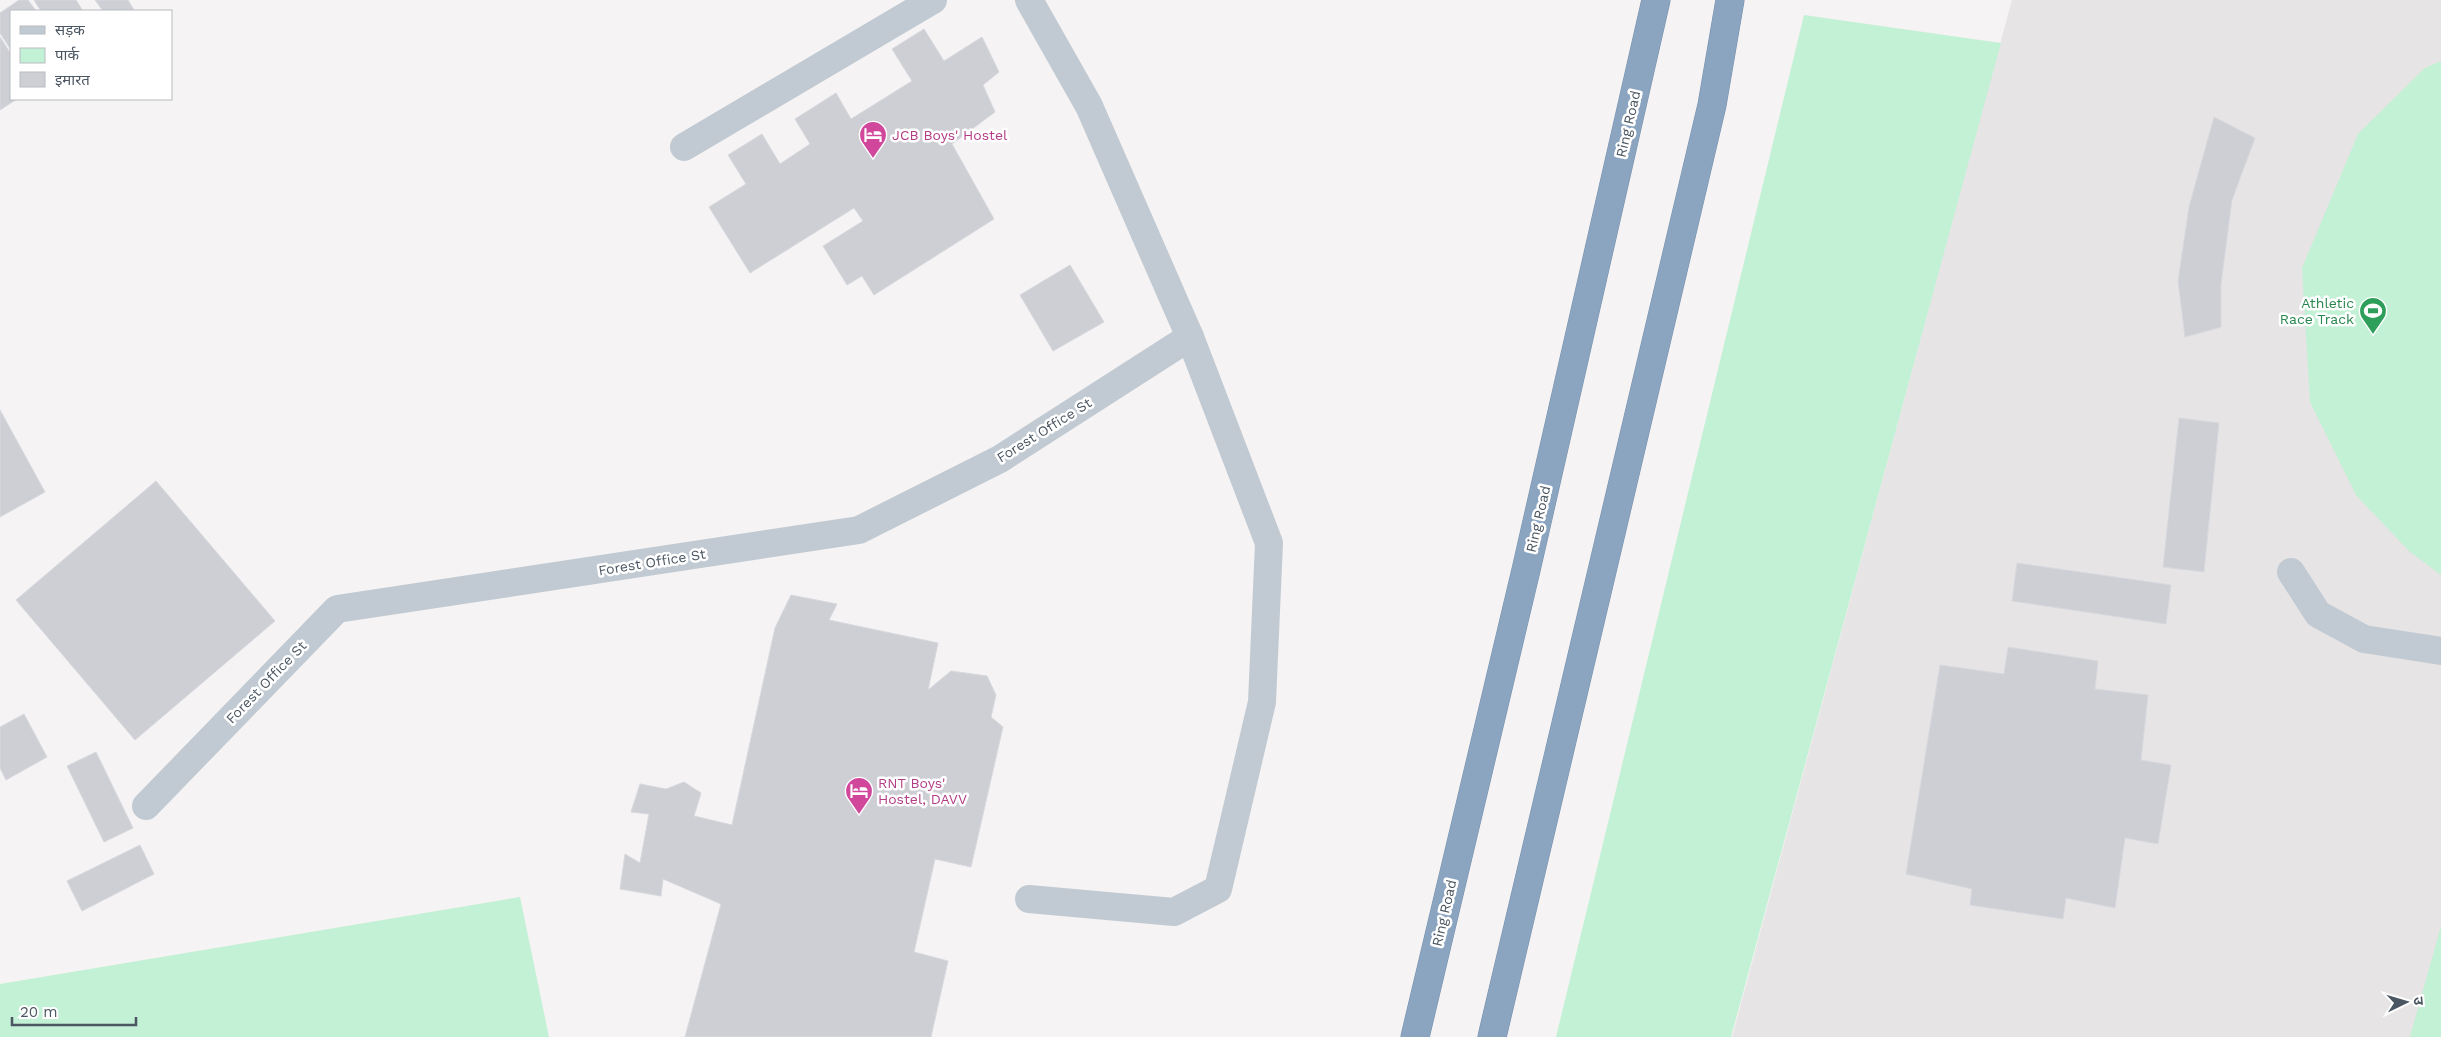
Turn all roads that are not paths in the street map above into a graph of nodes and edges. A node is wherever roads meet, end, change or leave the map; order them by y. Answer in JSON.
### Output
{"nodes":[{"id":1,"x":933,"y":0,"type":"edge"},
{"id":2,"x":1029,"y":0,"type":"edge"},
{"id":3,"x":1656,"y":0,"type":"edge"},
{"id":4,"x":1730,"y":0,"type":"edge"},
{"id":5,"x":684,"y":146,"type":"dead end"},
{"id":6,"x":1190,"y":338,"type":"junction"},
{"id":7,"x":2291,"y":572,"type":"dead end"},
{"id":8,"x":2441,"y":651,"type":"edge"},
{"id":9,"x":146,"y":806,"type":"dead end"},
{"id":10,"x":1029,"y":900,"type":"dead end"},
{"id":11,"x":1414,"y":1037,"type":"edge"},
{"id":12,"x":1492,"y":1037,"type":"edge"}],
"edges":[{"from":1,"to":5,"type":"street"},
{"from":2,"to":6,"type":"street"},
{"from":3,"to":11,"type":"highway","name":"Ring Road"},
{"from":4,"to":12,"type":"highway"},
{"from":6,"to":9,"type":"street","name":"Forest Office St"},
{"from":6,"to":10,"type":"street"},
{"from":7,"to":8,"type":"street"}]}
